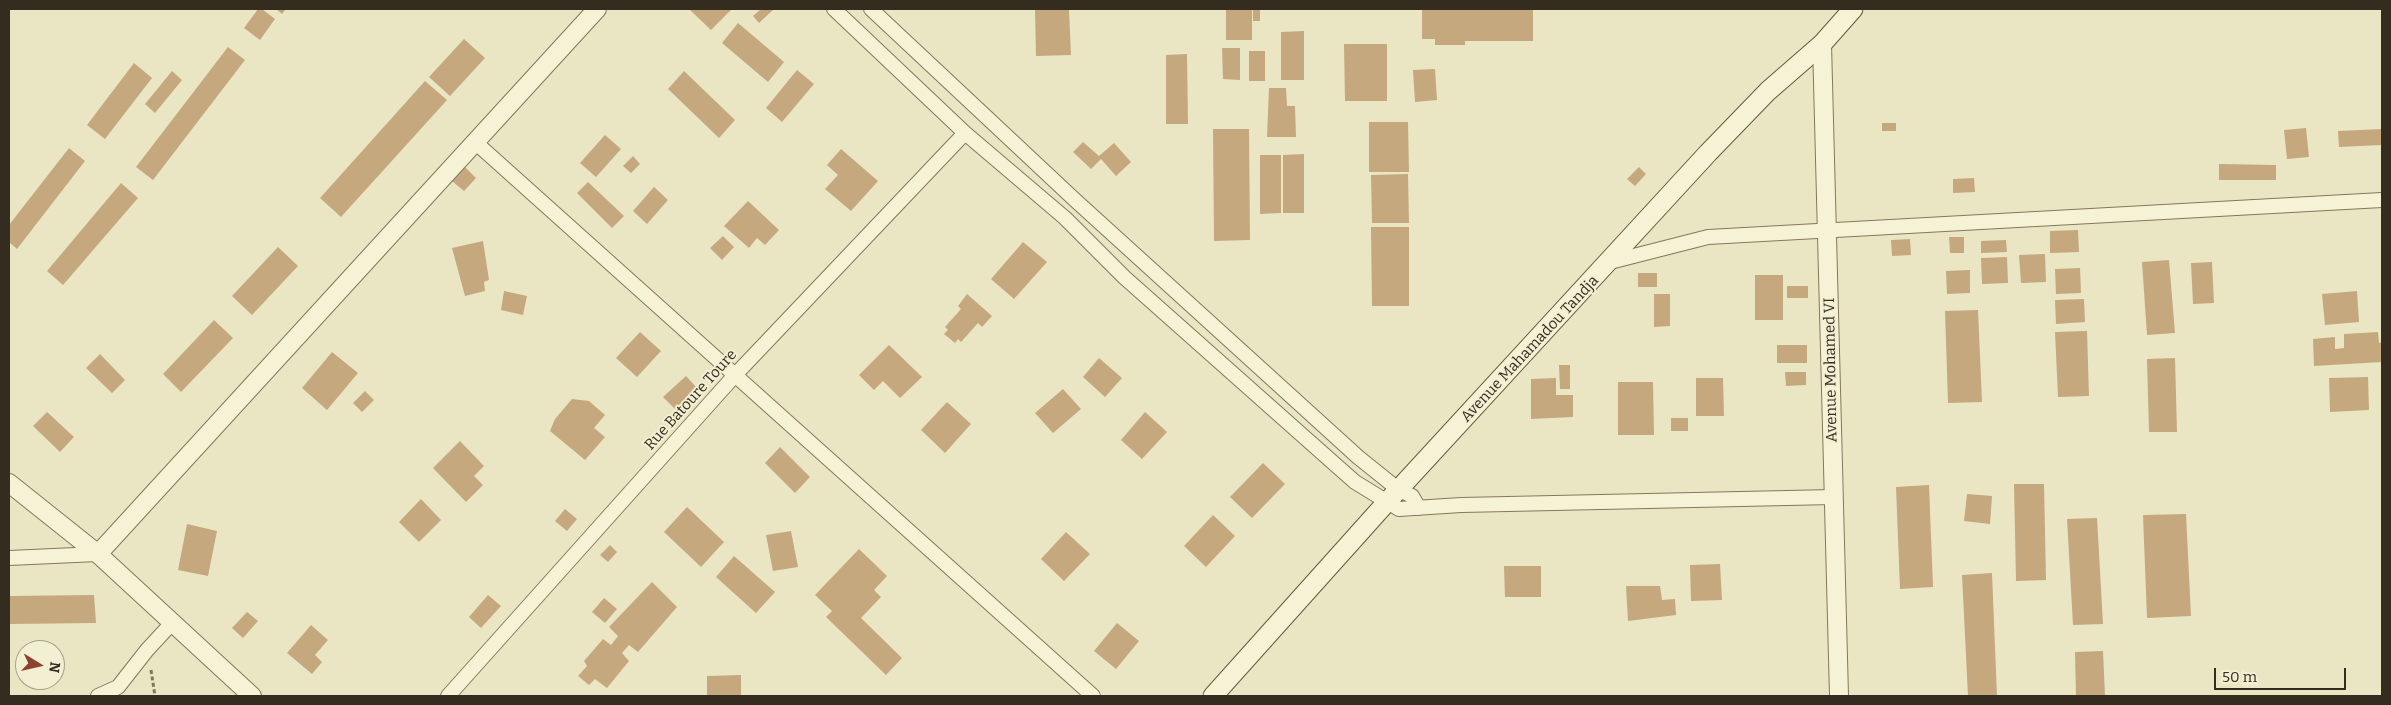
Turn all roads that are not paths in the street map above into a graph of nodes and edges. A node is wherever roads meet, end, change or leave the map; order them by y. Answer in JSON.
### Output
{"nodes":[{"id":1,"x":597,"y":9,"type":"edge"},
{"id":2,"x":834,"y":9,"type":"edge"},
{"id":3,"x":871,"y":9,"type":"edge"},
{"id":4,"x":1853,"y":9,"type":"edge"},
{"id":5,"x":1822,"y":44,"type":"junction"},
{"id":6,"x":965,"y":133,"type":"junction"},
{"id":7,"x":475,"y":142,"type":"junction"},
{"id":8,"x":2382,"y":200,"type":"edge"},
{"id":9,"x":1827,"y":230,"type":"junction"},
{"id":10,"x":1610,"y":262,"type":"junction"},
{"id":11,"x":1266,"y":371,"type":"junction"},
{"id":12,"x":736,"y":374,"type":"junction"},
{"id":13,"x":1248,"y":388,"type":"junction"},
{"id":14,"x":9,"y":483,"type":"edge"},
{"id":15,"x":1393,"y":496,"type":"junction"},
{"id":16,"x":1834,"y":497,"type":"junction"},
{"id":17,"x":98,"y":554,"type":"junction"},
{"id":18,"x":9,"y":558,"type":"edge"},
{"id":19,"x":172,"y":623,"type":"junction"},
{"id":20,"x":98,"y":696,"type":"edge"},
{"id":21,"x":252,"y":696,"type":"edge"},
{"id":22,"x":448,"y":696,"type":"edge"},
{"id":23,"x":1093,"y":696,"type":"edge"},
{"id":24,"x":1213,"y":696,"type":"edge"},
{"id":25,"x":1839,"y":696,"type":"edge"}],
"edges":[{"from":1,"to":7,"type":"street"},
{"from":2,"to":6,"type":"street"},
{"from":3,"to":11,"type":"street"},
{"from":4,"to":5,"type":"main road","name":"Avenue Mahamadou Tandja"},
{"from":5,"to":9,"type":"street","name":"Avenue Mohamed VI"},
{"from":5,"to":10,"type":"main road","name":"Avenue Mahamadou Tandja"},
{"from":6,"to":12,"type":"street","name":"Rue Batoure Toure"},
{"from":6,"to":13,"type":"street"},
{"from":7,"to":12,"type":"street"},
{"from":7,"to":17,"type":"street"},
{"from":8,"to":9,"type":"street"},
{"from":9,"to":10,"type":"street"},
{"from":9,"to":16,"type":"street","name":"Avenue Mohamed VI"},
{"from":10,"to":15,"type":"main road","name":"Avenue Mahamadou Tandja"},
{"from":11,"to":13,"type":"street"},
{"from":11,"to":15,"type":"street"},
{"from":12,"to":22,"type":"street","name":"Rue Batoure Toure"},
{"from":12,"to":23,"type":"street"},
{"from":13,"to":15,"type":"street"},
{"from":14,"to":17,"type":"street"},
{"from":15,"to":16,"type":"street"},
{"from":15,"to":24,"type":"main road","name":"Avenue Mahamadou Tandja"},
{"from":16,"to":25,"type":"street","name":"Avenue Mohamed VI"},
{"from":17,"to":18,"type":"street"},
{"from":17,"to":19,"type":"street"},
{"from":19,"to":20,"type":"street"},
{"from":19,"to":21,"type":"street"}]}
